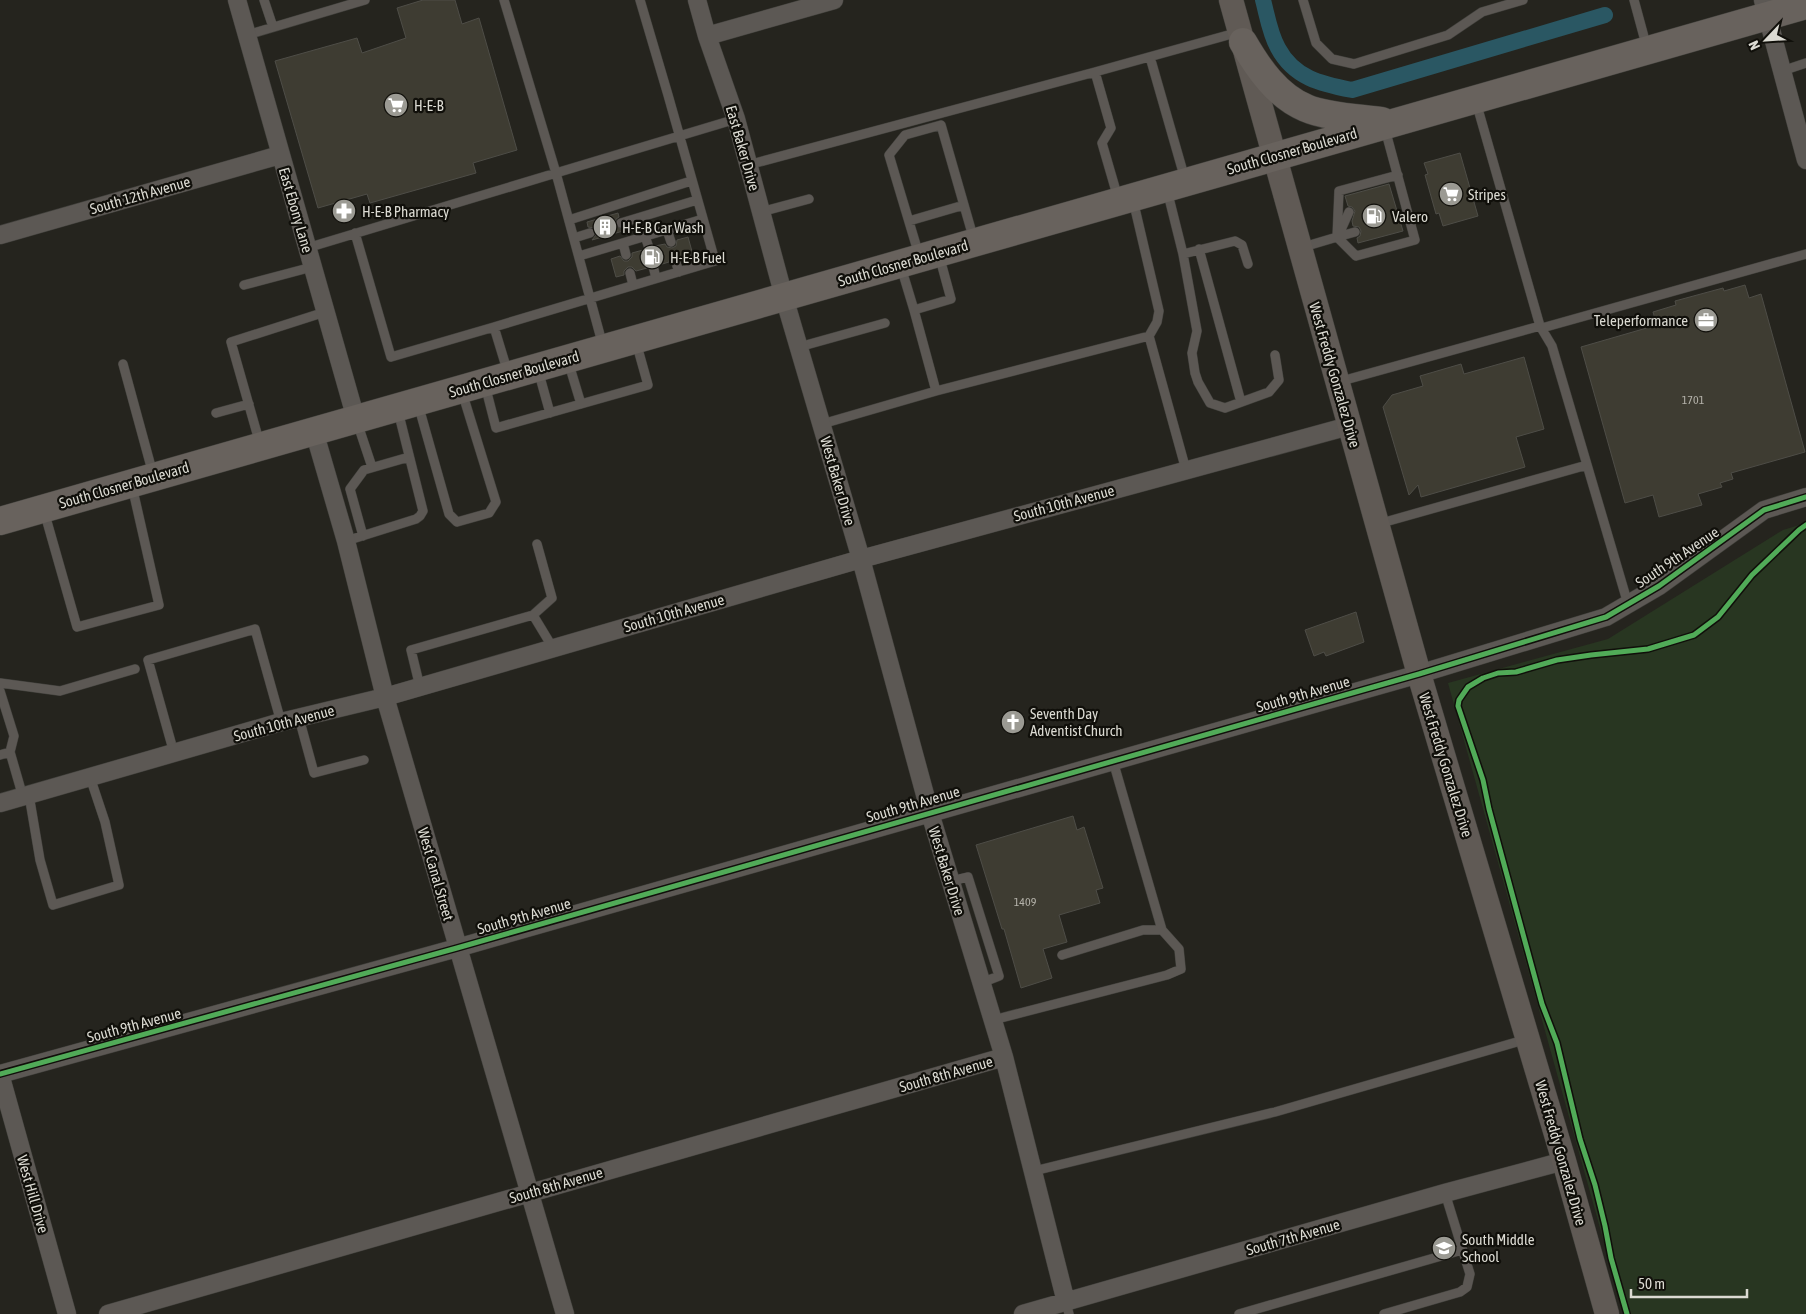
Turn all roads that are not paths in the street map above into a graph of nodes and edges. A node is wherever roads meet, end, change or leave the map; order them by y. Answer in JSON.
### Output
{"nodes":[{"id":1,"x":237,"y":0,"type":"edge"},
{"id":2,"x":264,"y":0,"type":"edge"},
{"id":3,"x":365,"y":0,"type":"edge"},
{"id":4,"x":504,"y":0,"type":"edge"},
{"id":5,"x":640,"y":0,"type":"edge"},
{"id":6,"x":697,"y":0,"type":"edge"},
{"id":7,"x":834,"y":0,"type":"edge"},
{"id":8,"x":1231,"y":0,"type":"edge"},
{"id":9,"x":1303,"y":0,"type":"edge"},
{"id":10,"x":1523,"y":0,"type":"edge"},
{"id":11,"x":1634,"y":0,"type":"edge"},
{"id":12,"x":1806,"y":5,"type":"edge"},
{"id":13,"x":1765,"y":8,"type":"edge"},
{"id":14,"x":272,"y":27,"type":"junction"},
{"id":15,"x":247,"y":35,"type":"junction"},
{"id":16,"x":707,"y":36,"type":"junction"},
{"id":17,"x":1241,"y":37,"type":"junction"},
{"id":18,"x":1648,"y":50,"type":"junction"},
{"id":19,"x":1150,"y":57,"type":"junction"},
{"id":20,"x":1806,"y":63,"type":"edge"},
{"id":21,"x":1782,"y":71,"type":"junction"},
{"id":22,"x":1095,"y":72,"type":"junction"},
{"id":23,"x":1475,"y":99,"type":"junction"},
{"id":24,"x":736,"y":120,"type":"junction"},
{"id":25,"x":1389,"y":124,"type":"junction"},
{"id":26,"x":680,"y":137,"type":"junction"},
{"id":27,"x":1803,"y":137,"type":"edge"},
{"id":28,"x":280,"y":155,"type":"junction"},
{"id":29,"x":1274,"y":156,"type":"junction"},
{"id":30,"x":1806,"y":160,"type":"edge"},
{"id":31,"x":748,"y":165,"type":"junction"},
{"id":32,"x":556,"y":172,"type":"junction"},
{"id":33,"x":1398,"y":175,"type":"junction"},
{"id":34,"x":691,"y":181,"type":"junction"},
{"id":35,"x":1176,"y":185,"type":"junction"},
{"id":36,"x":1403,"y":196,"type":"junction"},
{"id":37,"x":1394,"y":198,"type":"dead end"},
{"id":38,"x":809,"y":199,"type":"dead end"},
{"id":39,"x":1126,"y":199,"type":"junction"},
{"id":40,"x":697,"y":200,"type":"junction"},
{"id":41,"x":964,"y":205,"type":"junction"},
{"id":42,"x":761,"y":212,"type":"junction"},
{"id":43,"x":1349,"y":212,"type":"dead end"},
{"id":44,"x":703,"y":219,"type":"junction"},
{"id":45,"x":569,"y":220,"type":"junction"},
{"id":46,"x":909,"y":221,"type":"junction"},
{"id":47,"x":621,"y":223,"type":"dead end"},
{"id":48,"x":667,"y":230,"type":"junction"},
{"id":49,"x":1355,"y":232,"type":"dead end"},
{"id":50,"x":590,"y":233,"type":"dead end"},
{"id":51,"x":355,"y":234,"type":"junction"},
{"id":52,"x":0,"y":235,"type":"edge"},
{"id":53,"x":645,"y":236,"type":"junction"},
{"id":54,"x":1337,"y":237,"type":"junction"},
{"id":55,"x":574,"y":238,"type":"junction"},
{"id":56,"x":670,"y":242,"type":"dead end"},
{"id":57,"x":974,"y":242,"type":"junction"},
{"id":58,"x":623,"y":243,"type":"junction"},
{"id":59,"x":307,"y":248,"type":"junction"},
{"id":60,"x":648,"y":248,"type":"dead end"},
{"id":61,"x":1300,"y":248,"type":"junction"},
{"id":62,"x":1199,"y":249,"type":"junction"},
{"id":63,"x":1183,"y":254,"type":"junction"},
{"id":64,"x":1806,"y":254,"type":"edge"},
{"id":65,"x":626,"y":255,"type":"dead end"},
{"id":66,"x":579,"y":256,"type":"junction"},
{"id":67,"x":920,"y":258,"type":"junction"},
{"id":68,"x":675,"y":260,"type":"dead end"},
{"id":69,"x":1248,"y":264,"type":"dead end"},
{"id":70,"x":653,"y":266,"type":"dead end"},
{"id":71,"x":312,"y":267,"type":"junction"},
{"id":72,"x":678,"y":272,"type":"junction"},
{"id":73,"x":630,"y":273,"type":"dead end"},
{"id":74,"x":656,"y":278,"type":"junction"},
{"id":75,"x":244,"y":285,"type":"dead end"},
{"id":76,"x":633,"y":285,"type":"junction"},
{"id":77,"x":590,"y":297,"type":"junction"},
{"id":78,"x":784,"y":297,"type":"junction"},
{"id":79,"x":914,"y":310,"type":"junction"},
{"id":80,"x":325,"y":312,"type":"junction"},
{"id":81,"x":885,"y":323,"type":"dead end"},
{"id":82,"x":494,"y":327,"type":"junction"},
{"id":83,"x":1541,"y":327,"type":"junction"},
{"id":84,"x":1149,"y":336,"type":"junction"},
{"id":85,"x":635,"y":339,"type":"junction"},
{"id":86,"x":799,"y":347,"type":"junction"},
{"id":87,"x":604,"y":348,"type":"junction"},
{"id":88,"x":1275,"y":355,"type":"dead end"},
{"id":89,"x":568,"y":358,"type":"junction"},
{"id":90,"x":123,"y":364,"type":"dead end"},
{"id":91,"x":537,"y":367,"type":"junction"},
{"id":92,"x":485,"y":382,"type":"junction"},
{"id":93,"x":1337,"y":382,"type":"junction"},
{"id":94,"x":936,"y":392,"type":"junction"},
{"id":95,"x":1241,"y":402,"type":"junction"},
{"id":96,"x":248,"y":404,"type":"junction"},
{"id":97,"x":407,"y":404,"type":"junction"},
{"id":98,"x":580,"y":404,"type":"junction"},
{"id":99,"x":216,"y":413,"type":"dead end"},
{"id":100,"x":550,"y":413,"type":"junction"},
{"id":101,"x":356,"y":419,"type":"junction"},
{"id":102,"x":822,"y":424,"type":"junction"},
{"id":103,"x":1349,"y":426,"type":"junction"},
{"id":104,"x":314,"y":431,"type":"junction"},
{"id":105,"x":261,"y":446,"type":"junction"},
{"id":106,"x":409,"y":457,"type":"junction"},
{"id":107,"x":1587,"y":465,"type":"junction"},
{"id":108,"x":372,"y":467,"type":"junction"},
{"id":109,"x":1186,"y":470,"type":"junction"},
{"id":110,"x":142,"y":480,"type":"junction"},
{"id":111,"x":350,"y":489,"type":"junction"},
{"id":112,"x":332,"y":494,"type":"junction"},
{"id":113,"x":1806,"y":497,"type":"edge"},
{"id":114,"x":44,"y":508,"type":"junction"},
{"id":115,"x":1,"y":517,"type":"edge"},
{"id":116,"x":1377,"y":524,"type":"junction"},
{"id":117,"x":363,"y":536,"type":"junction"},
{"id":118,"x":346,"y":541,"type":"junction"},
{"id":119,"x":537,"y":544,"type":"dead end"},
{"id":120,"x":861,"y":559,"type":"junction"},
{"id":121,"x":1628,"y":604,"type":"junction"},
{"id":122,"x":533,"y":615,"type":"junction"},
{"id":123,"x":553,"y":648,"type":"junction"},
{"id":124,"x":135,"y":669,"type":"dead end"},
{"id":125,"x":1419,"y":674,"type":"junction"},
{"id":126,"x":0,"y":683,"type":"edge"},
{"id":127,"x":420,"y":687,"type":"junction"},
{"id":128,"x":0,"y":692,"type":"edge"},
{"id":129,"x":385,"y":697,"type":"junction"},
{"id":130,"x":299,"y":718,"type":"junction"},
{"id":131,"x":282,"y":722,"type":"junction"},
{"id":132,"x":10,"y":752,"type":"junction"},
{"id":133,"x":174,"y":753,"type":"junction"},
{"id":134,"x":0,"y":755,"type":"edge"},
{"id":135,"x":364,"y":760,"type":"dead end"},
{"id":136,"x":1113,"y":760,"type":"junction"},
{"id":137,"x":90,"y":777,"type":"junction"},
{"id":138,"x":26,"y":796,"type":"junction"},
{"id":139,"x":0,"y":803,"type":"edge"},
{"id":140,"x":930,"y":813,"type":"junction"},
{"id":141,"x":1162,"y":930,"type":"junction"},
{"id":142,"x":458,"y":948,"type":"junction"},
{"id":143,"x":1062,"y":956,"type":"dead end"},
{"id":144,"x":993,"y":1020,"type":"junction"},
{"id":145,"x":1528,"y":1039,"type":"junction"},
{"id":146,"x":1004,"y":1057,"type":"junction"},
{"id":147,"x":0,"y":1074,"type":"edge"},
{"id":148,"x":1564,"y":1161,"type":"junction"},
{"id":149,"x":1034,"y":1172,"type":"junction"},
{"id":150,"x":530,"y":1192,"type":"junction"},
{"id":151,"x":1445,"y":1193,"type":"junction"},
{"id":152,"x":1462,"y":1250,"type":"junction"},
{"id":153,"x":1067,"y":1308,"type":"edge"},
{"id":154,"x":67,"y":1314,"type":"edge"},
{"id":155,"x":108,"y":1314,"type":"edge"},
{"id":156,"x":565,"y":1314,"type":"edge"},
{"id":157,"x":1023,"y":1314,"type":"edge"},
{"id":158,"x":1239,"y":1314,"type":"edge"},
{"id":159,"x":1384,"y":1314,"type":"edge"},
{"id":160,"x":1607,"y":1314,"type":"edge"}],
"edges":[{"from":1,"to":15,"type":"street","name":"East Ebony Lane"},
{"from":2,"to":14,"type":"lane"},
{"from":3,"to":14,"type":"lane"},
{"from":4,"to":32,"type":"lane"},
{"from":5,"to":26,"type":"lane"},
{"from":6,"to":16,"type":"street","name":"East Baker Drive"},
{"from":7,"to":16,"type":"street"},
{"from":8,"to":17,"type":"main road","name":"West Freddy Gonzalez Drive"},
{"from":9,"to":10,"type":"lane"},
{"from":11,"to":18,"type":"lane"},
{"from":12,"to":13,"type":"main road","name":"South Closner Boulevard"},
{"from":13,"to":18,"type":"main road","name":"South Closner Boulevard"},
{"from":13,"to":21,"type":"street"},
{"from":14,"to":15,"type":"lane"},
{"from":15,"to":28,"type":"street","name":"East Ebony Lane"},
{"from":16,"to":24,"type":"street","name":"East Baker Drive"},
{"from":17,"to":19,"type":"lane"},
{"from":17,"to":25,"type":"main road"},
{"from":17,"to":29,"type":"main road","name":"West Freddy Gonzalez Drive"},
{"from":18,"to":23,"type":"main road","name":"South Closner Boulevard"},
{"from":19,"to":22,"type":"lane"},
{"from":19,"to":35,"type":"lane"},
{"from":20,"to":21,"type":"lane"},
{"from":21,"to":27,"type":"street"},
{"from":22,"to":31,"type":"lane"},
{"from":22,"to":39,"type":"lane"},
{"from":23,"to":25,"type":"main road","name":"South Closner Boulevard"},
{"from":23,"to":83,"type":"lane"},
{"from":24,"to":26,"type":"lane"},
{"from":24,"to":31,"type":"street","name":"East Baker Drive"},
{"from":25,"to":29,"type":"main road","name":"South Closner Boulevard"},
{"from":25,"to":33,"type":"lane"},
{"from":26,"to":32,"type":"lane"},
{"from":26,"to":34,"type":"lane"},
{"from":27,"to":30,"type":"street"},
{"from":28,"to":52,"type":"street","name":"South 12th Avenue"},
{"from":28,"to":59,"type":"street","name":"East Ebony Lane"},
{"from":29,"to":35,"type":"main road","name":"South Closner Boulevard"},
{"from":29,"to":61,"type":"main road","name":"West Freddy Gonzalez Drive"},
{"from":31,"to":42,"type":"street","name":"East Baker Drive"},
{"from":32,"to":45,"type":"lane"},
{"from":32,"to":51,"type":"lane"},
{"from":33,"to":36,"type":"lane"},
{"from":33,"to":54,"type":"lane"},
{"from":34,"to":40,"type":"lane"},
{"from":34,"to":45,"type":"lane"},
{"from":35,"to":39,"type":"main road","name":"South Closner Boulevard"},
{"from":35,"to":63,"type":"lane"},
{"from":36,"to":37,"type":"lane"},
{"from":36,"to":54,"type":"lane"},
{"from":38,"to":42,"type":"lane"},
{"from":39,"to":57,"type":"main road","name":"South Closner Boulevard"},
{"from":39,"to":84,"type":"lane"},
{"from":40,"to":44,"type":"lane"},
{"from":40,"to":47,"type":"lane"},
{"from":41,"to":46,"type":"lane"},
{"from":41,"to":46,"type":"lane"},
{"from":41,"to":57,"type":"lane"},
{"from":42,"to":78,"type":"street","name":"East Baker Drive"},
{"from":43,"to":54,"type":"lane"},
{"from":44,"to":48,"type":"lane"},
{"from":44,"to":72,"type":"lane"},
{"from":45,"to":55,"type":"lane"},
{"from":46,"to":67,"type":"lane"},
{"from":48,"to":53,"type":"lane"},
{"from":48,"to":56,"type":"lane"},
{"from":49,"to":54,"type":"lane"},
{"from":50,"to":55,"type":"lane"},
{"from":51,"to":59,"type":"lane"},
{"from":51,"to":82,"type":"lane"},
{"from":53,"to":58,"type":"lane"},
{"from":53,"to":60,"type":"lane"},
{"from":54,"to":61,"type":"lane"},
{"from":55,"to":66,"type":"lane"},
{"from":57,"to":67,"type":"main road","name":"South Closner Boulevard"},
{"from":58,"to":65,"type":"lane"},
{"from":58,"to":66,"type":"lane"},
{"from":59,"to":71,"type":"street","name":"East Ebony Lane"},
{"from":61,"to":93,"type":"main road","name":"West Freddy Gonzalez Drive"},
{"from":62,"to":63,"type":"lane"},
{"from":62,"to":69,"type":"lane"},
{"from":62,"to":95,"type":"lane"},
{"from":63,"to":95,"type":"lane"},
{"from":64,"to":83,"type":"lane"},
{"from":66,"to":77,"type":"lane"},
{"from":67,"to":78,"type":"main road","name":"South Closner Boulevard"},
{"from":67,"to":79,"type":"lane"},
{"from":67,"to":79,"type":"lane"},
{"from":68,"to":72,"type":"lane"},
{"from":70,"to":74,"type":"lane"},
{"from":71,"to":75,"type":"lane"},
{"from":71,"to":80,"type":"street","name":"East Ebony Lane"},
{"from":72,"to":74,"type":"lane"},
{"from":73,"to":76,"type":"lane"},
{"from":74,"to":76,"type":"lane"},
{"from":76,"to":77,"type":"lane"},
{"from":77,"to":82,"type":"lane"},
{"from":77,"to":87,"type":"lane"},
{"from":78,"to":85,"type":"main road","name":"South Closner Boulevard"},
{"from":78,"to":86,"type":"street","name":"West Baker Drive"},
{"from":79,"to":94,"type":"lane"},
{"from":80,"to":96,"type":"lane"},
{"from":80,"to":101,"type":"street","name":"East Ebony Lane"},
{"from":81,"to":86,"type":"lane"},
{"from":82,"to":92,"type":"lane"},
{"from":83,"to":93,"type":"lane"},
{"from":83,"to":107,"type":"lane"},
{"from":84,"to":94,"type":"lane"},
{"from":84,"to":109,"type":"lane"},
{"from":85,"to":87,"type":"main road","name":"South Closner Boulevard"},
{"from":85,"to":98,"type":"lane"},
{"from":86,"to":102,"type":"street","name":"West Baker Drive"},
{"from":87,"to":89,"type":"main road","name":"South Closner Boulevard"},
{"from":88,"to":95,"type":"lane"},
{"from":89,"to":91,"type":"main road","name":"South Closner Boulevard"},
{"from":89,"to":98,"type":"lane"},
{"from":90,"to":110,"type":"lane"},
{"from":91,"to":92,"type":"main road","name":"South Closner Boulevard"},
{"from":91,"to":100,"type":"lane"},
{"from":92,"to":97,"type":"main road","name":"South Closner Boulevard"},
{"from":92,"to":97,"type":"lane"},
{"from":92,"to":100,"type":"lane"},
{"from":93,"to":103,"type":"main road","name":"West Freddy Gonzalez Drive"},
{"from":94,"to":102,"type":"lane"},
{"from":96,"to":99,"type":"lane"},
{"from":96,"to":105,"type":"lane"},
{"from":97,"to":101,"type":"main road","name":"South Closner Boulevard"},
{"from":97,"to":106,"type":"lane"},
{"from":98,"to":100,"type":"lane"},
{"from":101,"to":104,"type":"main road","name":"South Closner Boulevard"},
{"from":101,"to":108,"type":"lane"},
{"from":102,"to":120,"type":"street","name":"West Baker Drive"},
{"from":103,"to":109,"type":"street","name":"South 10th Avenue"},
{"from":103,"to":116,"type":"main road","name":"West Freddy Gonzalez Drive"},
{"from":104,"to":105,"type":"main road","name":"South Closner Boulevard"},
{"from":104,"to":112,"type":"street","name":"West Canal Street"},
{"from":105,"to":110,"type":"main road","name":"South Closner Boulevard"},
{"from":106,"to":108,"type":"lane"},
{"from":106,"to":117,"type":"lane"},
{"from":107,"to":116,"type":"lane"},
{"from":107,"to":121,"type":"lane"},
{"from":108,"to":111,"type":"lane"},
{"from":109,"to":120,"type":"street","name":"South 10th Avenue"},
{"from":110,"to":114,"type":"main road","name":"South Closner Boulevard"},
{"from":110,"to":114,"type":"lane"},
{"from":111,"to":112,"type":"lane"},
{"from":111,"to":117,"type":"lane"},
{"from":112,"to":118,"type":"street","name":"West Canal Street"},
{"from":113,"to":121,"type":"street","name":"South 9th Avenue"},
{"from":114,"to":115,"type":"main road","name":"South Closner Boulevard"},
{"from":116,"to":125,"type":"main road","name":"West Freddy Gonzalez Drive"},
{"from":117,"to":118,"type":"lane"},
{"from":118,"to":129,"type":"street","name":"West Canal Street"},
{"from":119,"to":122,"type":"lane"},
{"from":120,"to":123,"type":"street","name":"South 10th Avenue"},
{"from":120,"to":140,"type":"street","name":"West Baker Drive"},
{"from":121,"to":125,"type":"street","name":"South 9th Avenue"},
{"from":122,"to":123,"type":"lane"},
{"from":122,"to":127,"type":"lane"},
{"from":123,"to":127,"type":"street","name":"South 10th Avenue"},
{"from":124,"to":126,"type":"lane"},
{"from":125,"to":136,"type":"street","name":"South 9th Avenue"},
{"from":125,"to":145,"type":"main road","name":"West Freddy Gonzalez Drive"},
{"from":127,"to":129,"type":"street","name":"South 10th Avenue"},
{"from":128,"to":132,"type":"lane"},
{"from":129,"to":130,"type":"street","name":"South 10th Avenue"},
{"from":129,"to":142,"type":"street","name":"West Canal Street"},
{"from":130,"to":131,"type":"street","name":"South 10th Avenue"},
{"from":130,"to":135,"type":"lane"},
{"from":131,"to":133,"type":"street","name":"South 10th Avenue"},
{"from":131,"to":133,"type":"lane"},
{"from":132,"to":134,"type":"lane"},
{"from":132,"to":138,"type":"lane"},
{"from":133,"to":137,"type":"street","name":"South 10th Avenue"},
{"from":136,"to":140,"type":"street","name":"South 9th Avenue"},
{"from":136,"to":141,"type":"lane"},
{"from":137,"to":138,"type":"street","name":"South 10th Avenue"},
{"from":137,"to":138,"type":"lane"},
{"from":138,"to":139,"type":"street","name":"South 10th Avenue"},
{"from":140,"to":142,"type":"street","name":"South 9th Avenue"},
{"from":140,"to":144,"type":"street","name":"West Baker Drive"},
{"from":141,"to":143,"type":"lane"},
{"from":141,"to":144,"type":"lane"},
{"from":142,"to":147,"type":"street","name":"South 9th Avenue"},
{"from":142,"to":150,"type":"street","name":"West Canal Street"},
{"from":144,"to":146,"type":"street","name":"West Baker Drive"},
{"from":145,"to":148,"type":"main road","name":"West Freddy Gonzalez Drive"},
{"from":145,"to":149,"type":"lane"},
{"from":146,"to":149,"type":"street","name":"West Baker Drive"},
{"from":146,"to":150,"type":"street","name":"South 8th Avenue"},
{"from":147,"to":154,"type":"street","name":"West Hill Drive"},
{"from":148,"to":151,"type":"street","name":"South 7th Avenue"},
{"from":148,"to":160,"type":"main road","name":"West Freddy Gonzalez Drive"},
{"from":149,"to":153,"type":"street","name":"West Baker Drive"},
{"from":150,"to":155,"type":"street","name":"South 8th Avenue"},
{"from":150,"to":156,"type":"street","name":"West Canal Street"},
{"from":151,"to":152,"type":"lane"},
{"from":151,"to":153,"type":"street","name":"South 7th Avenue"},
{"from":152,"to":158,"type":"lane"},
{"from":152,"to":159,"type":"lane"},
{"from":153,"to":157,"type":"street","name":"South 7th Avenue"}]}
